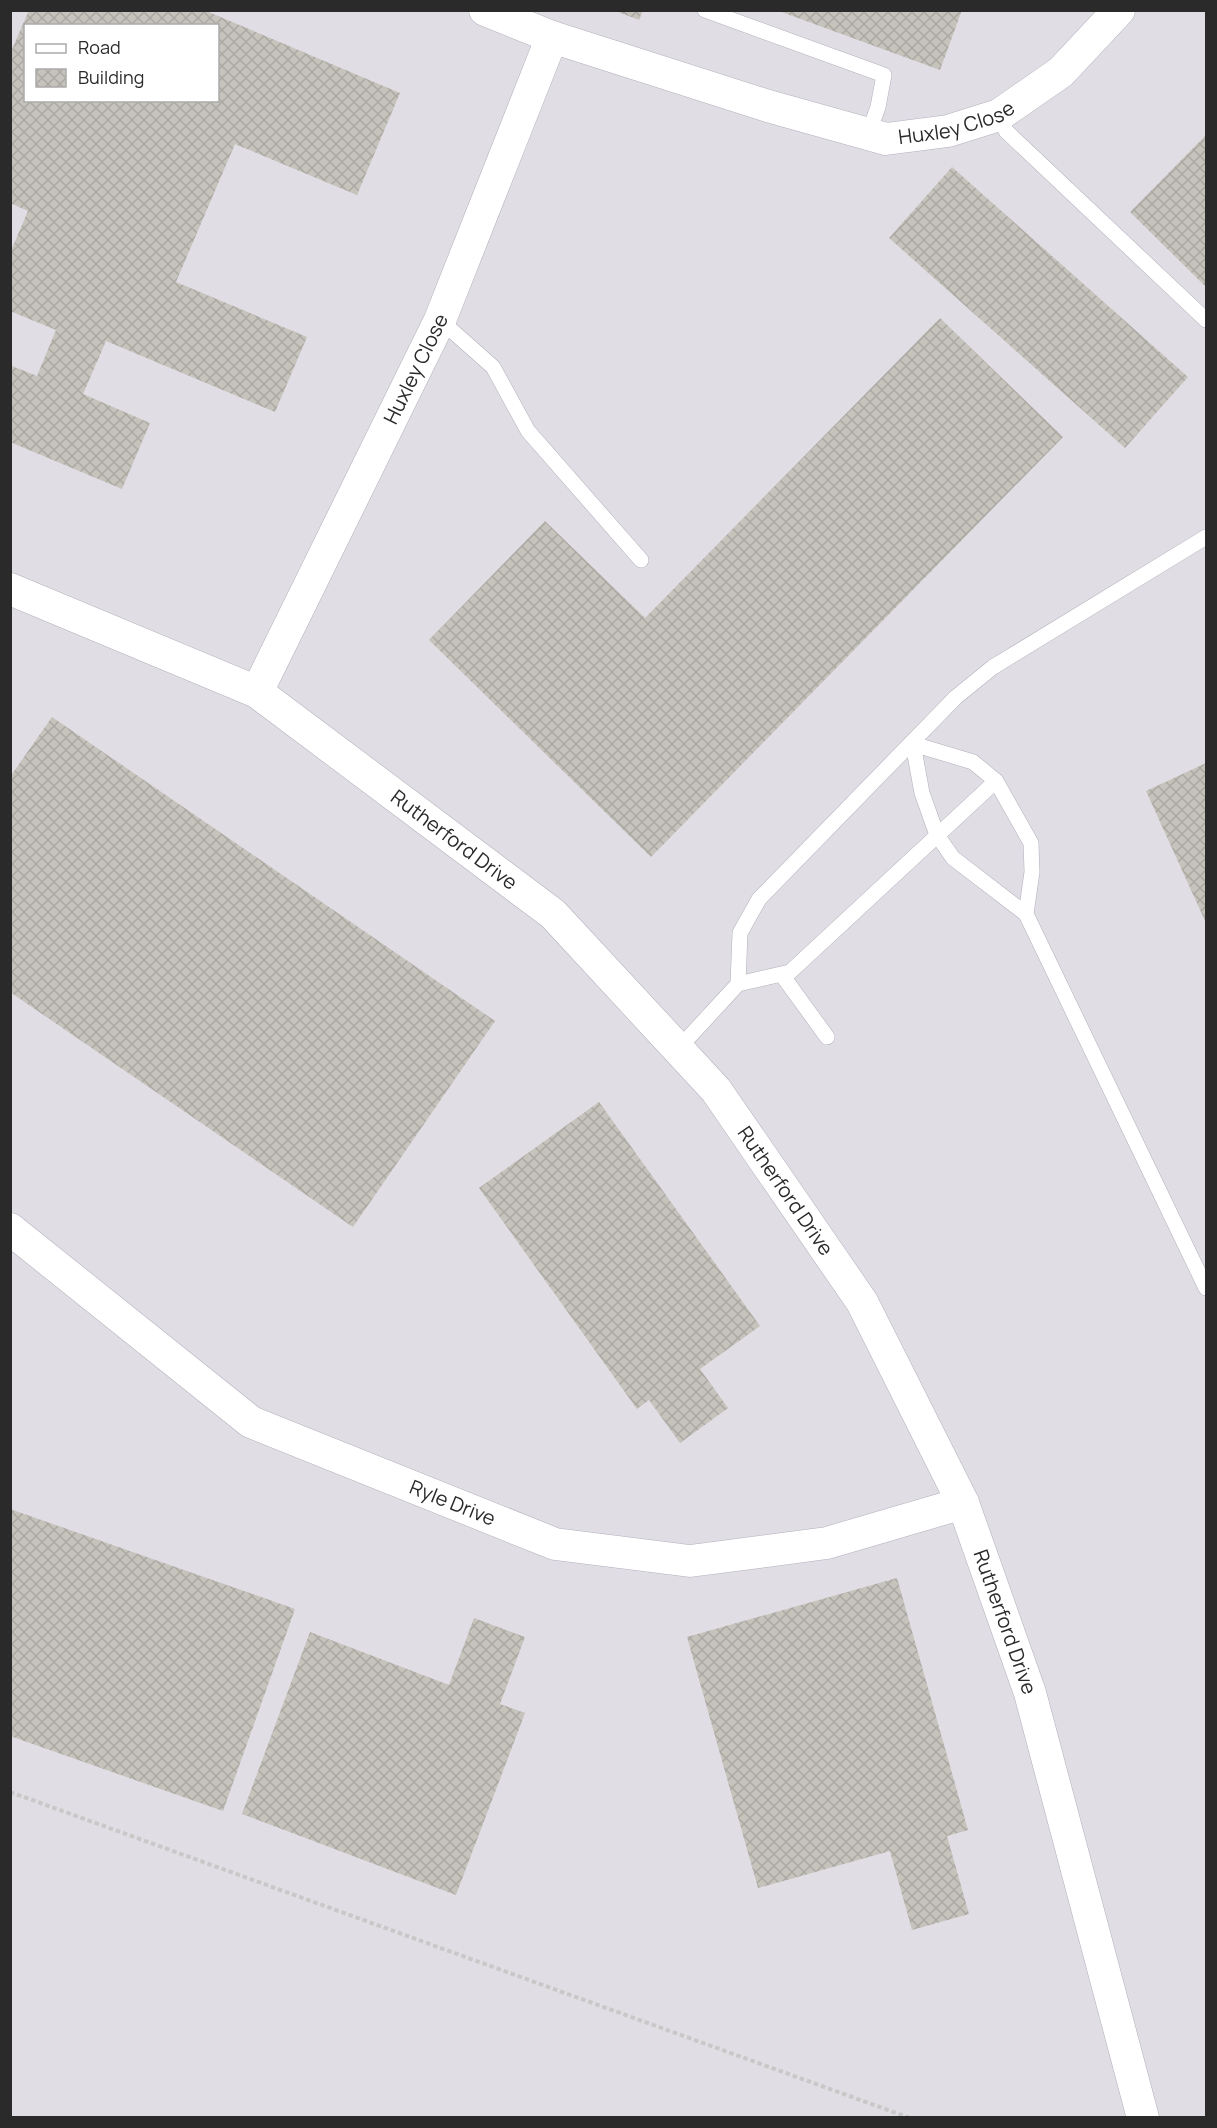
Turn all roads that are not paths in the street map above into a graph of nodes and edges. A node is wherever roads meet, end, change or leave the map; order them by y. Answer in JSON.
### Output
{"nodes":[{"id":1,"x":485,"y":10,"type":"edge"},
{"id":2,"x":705,"y":10,"type":"edge"},
{"id":3,"x":1119,"y":10,"type":"edge"},
{"id":4,"x":552,"y":37,"type":"junction"},
{"id":5,"x":999,"y":115,"type":"junction"},
{"id":6,"x":868,"y":135,"type":"junction"},
{"id":7,"x":440,"y":320,"type":"junction"},
{"id":8,"x":1206,"y":320,"type":"edge"},
{"id":9,"x":1206,"y":537,"type":"edge"},
{"id":10,"x":641,"y":560,"type":"dead end"},
{"id":11,"x":10,"y":589,"type":"edge"},
{"id":12,"x":257,"y":692,"type":"junction"},
{"id":13,"x":913,"y":744,"type":"junction"},
{"id":14,"x":996,"y":781,"type":"junction"},
{"id":15,"x":937,"y":835,"type":"junction"},
{"id":16,"x":1026,"y":914,"type":"junction"},
{"id":17,"x":782,"y":975,"type":"junction"},
{"id":18,"x":738,"y":984,"type":"junction"},
{"id":19,"x":827,"y":1037,"type":"dead end"},
{"id":20,"x":678,"y":1049,"type":"junction"},
{"id":21,"x":10,"y":1229,"type":"edge"},
{"id":22,"x":1206,"y":1288,"type":"edge"},
{"id":23,"x":963,"y":1503,"type":"junction"},
{"id":24,"x":1143,"y":2118,"type":"edge"}],
"edges":[{"from":1,"to":4,"type":"street","name":"Huxley Close"},
{"from":2,"to":6,"type":"lane"},
{"from":3,"to":5,"type":"street","name":"Huxley Close"},
{"from":4,"to":6,"type":"street","name":"Huxley Close"},
{"from":4,"to":7,"type":"street","name":"Huxley Close"},
{"from":5,"to":6,"type":"street","name":"Huxley Close"},
{"from":5,"to":8,"type":"lane"},
{"from":7,"to":10,"type":"lane"},
{"from":7,"to":12,"type":"street","name":"Huxley Close"},
{"from":9,"to":13,"type":"lane"},
{"from":11,"to":12,"type":"street","name":"Rutherford Drive"},
{"from":12,"to":20,"type":"street","name":"Rutherford Drive"},
{"from":13,"to":14,"type":"lane"},
{"from":13,"to":15,"type":"lane"},
{"from":13,"to":18,"type":"lane"},
{"from":14,"to":15,"type":"lane"},
{"from":14,"to":16,"type":"lane"},
{"from":15,"to":16,"type":"lane"},
{"from":15,"to":17,"type":"lane"},
{"from":16,"to":22,"type":"lane"},
{"from":17,"to":18,"type":"lane"},
{"from":17,"to":19,"type":"lane"},
{"from":18,"to":20,"type":"lane"},
{"from":20,"to":23,"type":"street","name":"Rutherford Drive"},
{"from":21,"to":23,"type":"street","name":"Ryle Drive"},
{"from":23,"to":24,"type":"street","name":"Rutherford Drive"}]}
